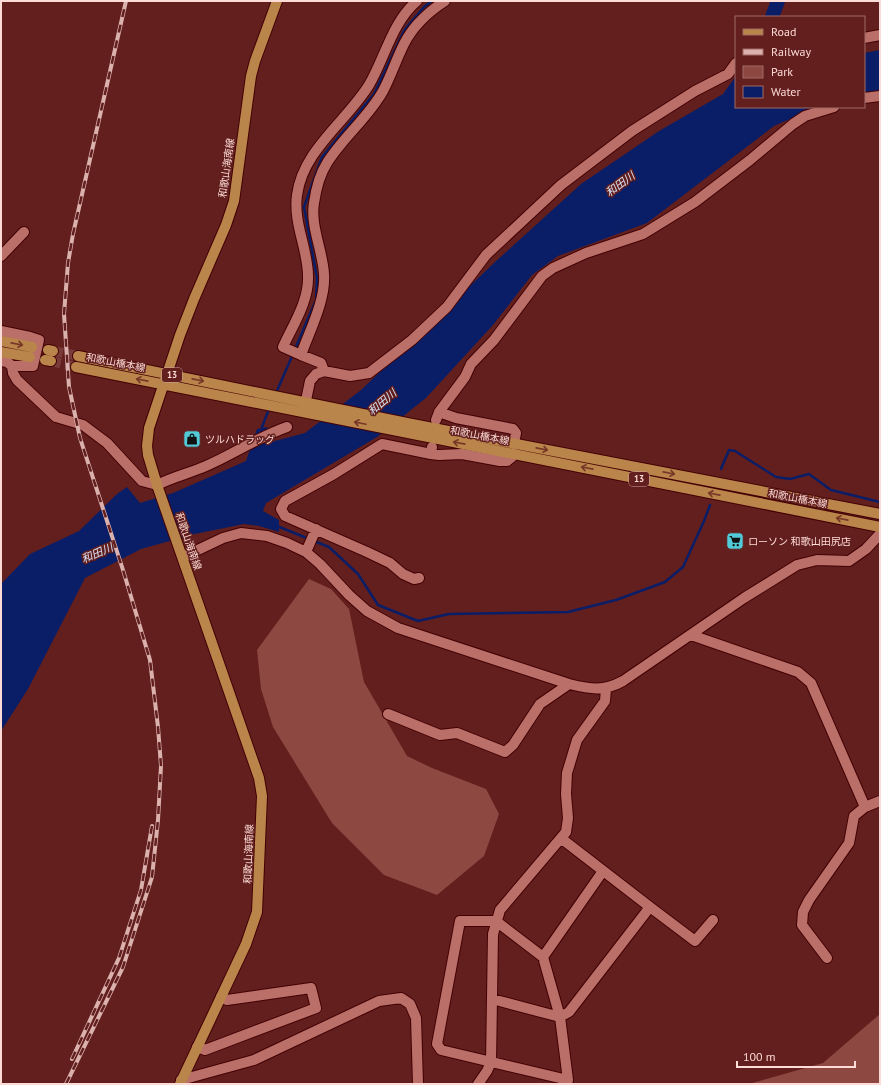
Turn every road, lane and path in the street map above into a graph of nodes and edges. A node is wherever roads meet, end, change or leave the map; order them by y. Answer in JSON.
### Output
{"nodes":[{"id":1,"x":277,"y":1,"type":"edge"},
{"id":2,"x":417,"y":1,"type":"edge"},
{"id":3,"x":445,"y":1,"type":"edge"},
{"id":4,"x":880,"y":35,"type":"edge"},
{"id":5,"x":865,"y":38,"type":"edge"},
{"id":6,"x":735,"y":64,"type":"edge"},
{"id":7,"x":880,"y":96,"type":"edge"},
{"id":8,"x":865,"y":98,"type":"edge"},
{"id":9,"x":831,"y":108,"type":"edge"},
{"id":10,"x":24,"y":232,"type":"dead end"},
{"id":11,"x":1,"y":256,"type":"edge"},
{"id":12,"x":1,"y":331,"type":"edge"},
{"id":13,"x":1,"y":341,"type":"edge"},
{"id":14,"x":32,"y":347,"type":"dead end"},
{"id":15,"x":1,"y":352,"type":"edge"},
{"id":16,"x":300,"y":355,"type":"junction"},
{"id":17,"x":78,"y":356,"type":"tunnel mouth"},
{"id":18,"x":30,"y":358,"type":"dead end"},
{"id":19,"x":1,"y":361,"type":"edge"},
{"id":20,"x":12,"y":366,"type":"junction"},
{"id":21,"x":76,"y":367,"type":"tunnel mouth"},
{"id":22,"x":324,"y":371,"type":"junction"},
{"id":23,"x":165,"y":379,"type":"junction"},
{"id":24,"x":264,"y":399,"type":"junction"},
{"id":25,"x":306,"y":401,"type":"junction"},
{"id":26,"x":305,"y":412,"type":"junction"},
{"id":27,"x":287,"y":427,"type":"dead end"},
{"id":28,"x":514,"y":448,"type":"junction"},
{"id":29,"x":158,"y":488,"type":"junction"},
{"id":30,"x":880,"y":514,"type":"edge"},
{"id":31,"x":880,"y":527,"type":"edge"},
{"id":32,"x":315,"y":532,"type":"junction"},
{"id":33,"x":880,"y":534,"type":"edge"},
{"id":34,"x":307,"y":549,"type":"junction"},
{"id":35,"x":183,"y":557,"type":"junction"},
{"id":36,"x":419,"y":578,"type":"dead end"},
{"id":37,"x":691,"y":635,"type":"junction"},
{"id":38,"x":569,"y":684,"type":"junction"},
{"id":39,"x":606,"y":688,"type":"junction"},
{"id":40,"x":388,"y":714,"type":"dead end"},
{"id":41,"x":880,"y":801,"type":"edge"},
{"id":42,"x":865,"y":807,"type":"junction"},
{"id":43,"x":562,"y":839,"type":"junction"},
{"id":44,"x":603,"y":871,"type":"junction"},
{"id":45,"x":650,"y":907,"type":"junction"},
{"id":46,"x":713,"y":920,"type":"dead end"},
{"id":47,"x":496,"y":921,"type":"junction"},
{"id":48,"x":543,"y":957,"type":"junction"},
{"id":49,"x":827,"y":958,"type":"dead end"},
{"id":50,"x":221,"y":997,"type":"junction"},
{"id":51,"x":492,"y":1000,"type":"junction"},
{"id":52,"x":560,"y":1017,"type":"junction"},
{"id":53,"x":197,"y":1047,"type":"junction"},
{"id":54,"x":491,"y":1062,"type":"junction"},
{"id":55,"x":180,"y":1082,"type":"edge"},
{"id":56,"x":568,"y":1082,"type":"edge"},
{"id":57,"x":418,"y":1084,"type":"edge"},
{"id":58,"x":478,"y":1084,"type":"edge"}],
"edges":[{"from":1,"to":23,"type":"main road","name":"和歌山海南線"},
{"from":2,"to":16,"type":"street"},
{"from":3,"to":16,"type":"street"},
{"from":4,"to":5,"type":"street"},
{"from":6,"to":22,"type":"street"},
{"from":7,"to":8,"type":"street"},
{"from":9,"to":28,"type":"street"},
{"from":10,"to":11,"type":"street"},
{"from":12,"to":20,"type":"street"},
{"from":13,"to":14,"type":"main road","one_way":true},
{"from":15,"to":18,"type":"main road"},
{"from":16,"to":22,"type":"street"},
{"from":17,"to":23,"type":"main road","name":"和歌山橋本線","number":"13"},
{"from":19,"to":20,"type":"street"},
{"from":20,"to":29,"type":"street"},
{"from":23,"to":21,"type":"main road","name":"和歌山橋本線","number":"13","one_way":true},
{"from":22,"to":25,"type":"street"},
{"from":23,"to":24,"type":"main road","name":"和歌山橋本線","number":"13"},
{"from":23,"to":29,"type":"main road","name":"和歌山海南線"},
{"from":24,"to":25,"type":"main road","name":"和歌山橋本線","number":"13"},
{"from":24,"to":26,"type":"main road","name":"和歌山橋本線","number":"13"},
{"from":25,"to":26,"type":"street"},
{"from":25,"to":28,"type":"main road","name":"和歌山橋本線","number":"13"},
{"from":28,"to":26,"type":"main road","name":"和歌山橋本線","number":"13","one_way":true},
{"from":27,"to":29,"type":"street"},
{"from":28,"to":30,"type":"main road","name":"和歌山橋本線","number":"13","one_way":true},
{"from":31,"to":28,"type":"main road","name":"和歌山橋本線","number":"13","one_way":true},
{"from":28,"to":32,"type":"street"},
{"from":29,"to":35,"type":"main road","name":"和歌山海南線"},
{"from":32,"to":34,"type":"street"},
{"from":32,"to":36,"type":"street"},
{"from":33,"to":37,"type":"street"},
{"from":34,"to":35,"type":"street"},
{"from":34,"to":38,"type":"street"},
{"from":35,"to":50,"type":"main road","name":"和歌山海南線"},
{"from":37,"to":39,"type":"street"},
{"from":37,"to":42,"type":"street"},
{"from":38,"to":39,"type":"street"},
{"from":38,"to":40,"type":"street"},
{"from":39,"to":43,"type":"street"},
{"from":41,"to":42,"type":"street"},
{"from":42,"to":49,"type":"street"},
{"from":43,"to":44,"type":"street"},
{"from":43,"to":47,"type":"street"},
{"from":44,"to":45,"type":"street"},
{"from":44,"to":48,"type":"street"},
{"from":45,"to":46,"type":"street"},
{"from":45,"to":52,"type":"street"},
{"from":47,"to":48,"type":"street"},
{"from":47,"to":51,"type":"street"},
{"from":47,"to":54,"type":"street"},
{"from":48,"to":52,"type":"street"},
{"from":50,"to":53,"type":"main road","name":"和歌山海南線"},
{"from":50,"to":53,"type":"street"},
{"from":51,"to":52,"type":"street"},
{"from":51,"to":54,"type":"street"},
{"from":52,"to":56,"type":"street"},
{"from":53,"to":55,"type":"main road","name":"和歌山海南線"},
{"from":54,"to":56,"type":"street"},
{"from":54,"to":58,"type":"street"},
{"from":55,"to":57,"type":"street"}]}
